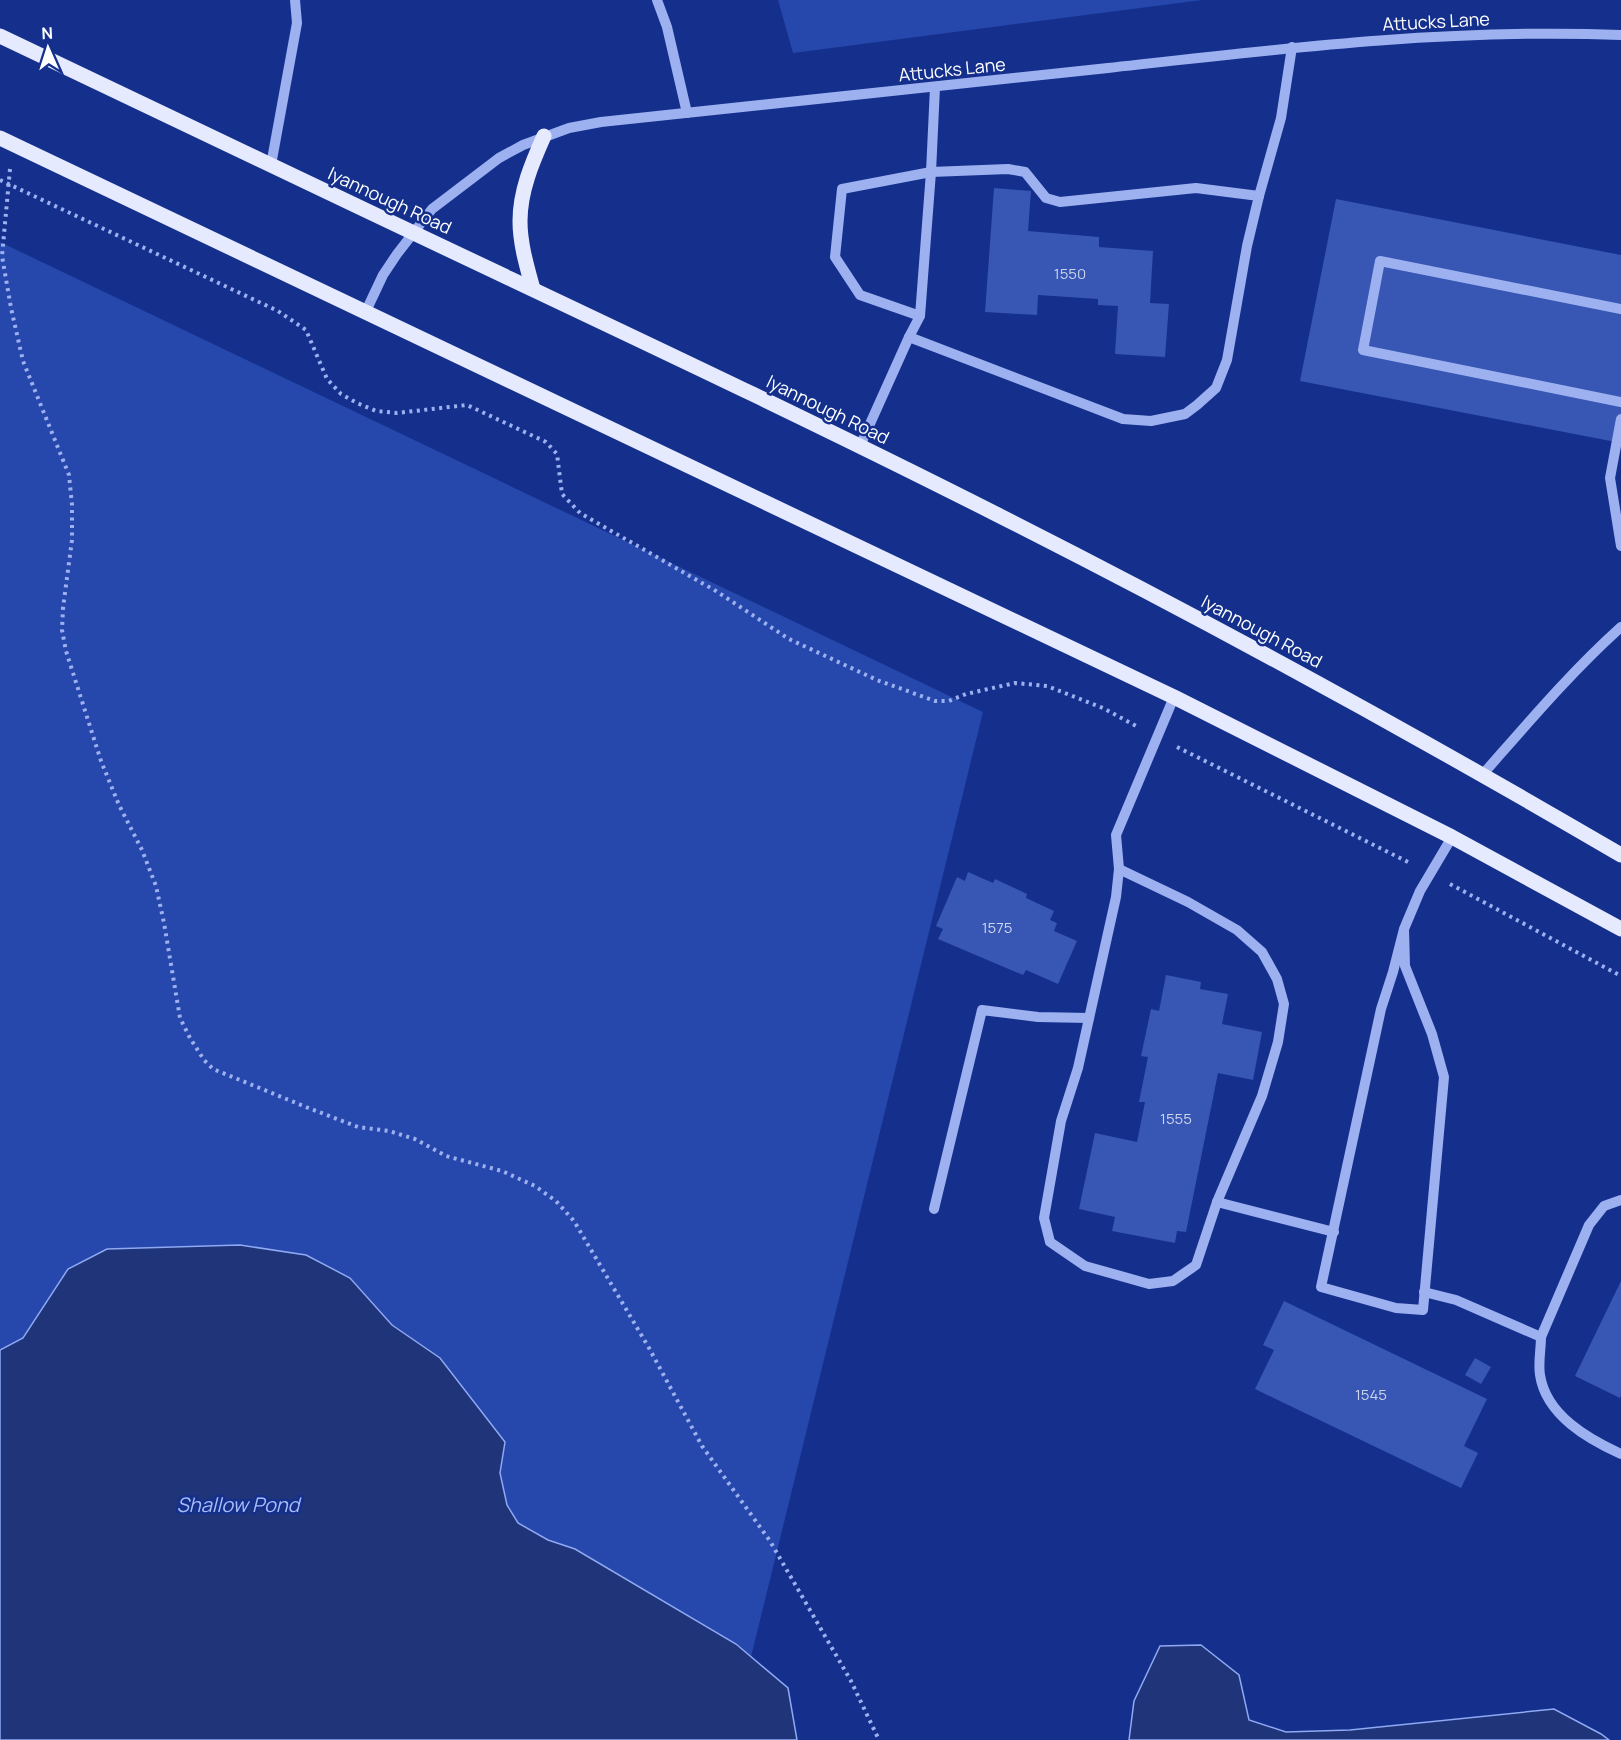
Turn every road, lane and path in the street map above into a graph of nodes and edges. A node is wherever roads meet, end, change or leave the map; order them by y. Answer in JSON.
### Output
{"nodes":[{"id":1,"x":295,"y":0,"type":"edge"},
{"id":2,"x":657,"y":0,"type":"edge"},
{"id":3,"x":1621,"y":35,"type":"edge"},
{"id":4,"x":0,"y":36,"type":"edge"},
{"id":5,"x":1292,"y":47,"type":"junction"},
{"id":6,"x":935,"y":87,"type":"junction"},
{"id":7,"x":687,"y":112,"type":"junction"},
{"id":8,"x":544,"y":136,"type":"junction"},
{"id":9,"x":6,"y":141,"type":"edge"},
{"id":10,"x":271,"y":165,"type":"junction"},
{"id":11,"x":931,"y":172,"type":"junction"},
{"id":12,"x":0,"y":180,"type":"edge"},
{"id":13,"x":9,"y":184,"type":"junction"},
{"id":14,"x":1259,"y":196,"type":"junction"},
{"id":15,"x":412,"y":232,"type":"junction"},
{"id":16,"x":534,"y":289,"type":"junction"},
{"id":17,"x":1621,"y":309,"type":"edge"},
{"id":18,"x":366,"y":311,"type":"junction"},
{"id":19,"x":920,"y":316,"type":"junction"},
{"id":20,"x":909,"y":337,"type":"junction"},
{"id":21,"x":1621,"y":402,"type":"edge"},
{"id":22,"x":1621,"y":419,"type":"edge"},
{"id":23,"x":860,"y":446,"type":"junction"},
{"id":24,"x":1621,"y":546,"type":"edge"},
{"id":25,"x":1621,"y":627,"type":"edge"},
{"id":26,"x":1174,"y":697,"type":"junction"},
{"id":27,"x":1156,"y":737,"type":"junction"},
{"id":28,"x":1483,"y":774,"type":"junction"},
{"id":29,"x":1452,"y":837,"type":"junction"},
{"id":30,"x":1621,"y":855,"type":"edge"},
{"id":31,"x":1119,"y":869,"type":"junction"},
{"id":32,"x":1431,"y":874,"type":"junction"},
{"id":33,"x":1404,"y":929,"type":"junction"},
{"id":34,"x":1621,"y":929,"type":"edge"},
{"id":35,"x":1621,"y":976,"type":"edge"},
{"id":36,"x":1089,"y":1018,"type":"junction"},
{"id":37,"x":1621,"y":1200,"type":"edge"},
{"id":38,"x":1217,"y":1202,"type":"junction"},
{"id":39,"x":934,"y":1209,"type":"dead end"},
{"id":40,"x":1334,"y":1232,"type":"junction"},
{"id":41,"x":1425,"y":1292,"type":"junction"},
{"id":42,"x":1541,"y":1337,"type":"junction"},
{"id":43,"x":1621,"y":1455,"type":"edge"},
{"id":44,"x":879,"y":1740,"type":"edge"}],
"edges":[{"from":1,"to":10,"type":"street"},
{"from":2,"to":7,"type":"street"},
{"from":3,"to":5,"type":"street","name":"Attucks Lane"},
{"from":4,"to":10,"type":"main road","name":"Iyannough Road"},
{"from":5,"to":6,"type":"street","name":"Attucks Lane"},
{"from":5,"to":14,"type":"street"},
{"from":6,"to":7,"type":"street","name":"Attucks Lane"},
{"from":6,"to":11,"type":"street"},
{"from":7,"to":8,"type":"street","name":"Attucks Lane"},
{"from":8,"to":15,"type":"street","name":"Attucks Lane"},
{"from":8,"to":16,"type":"main road"},
{"from":9,"to":13,"type":"path"},
{"from":9,"to":18,"type":"main road"},
{"from":10,"to":15,"type":"main road","name":"Iyannough Road"},
{"from":11,"to":14,"type":"street"},
{"from":11,"to":19,"type":"street"},
{"from":11,"to":19,"type":"street"},
{"from":12,"to":13,"type":"path"},
{"from":13,"to":27,"type":"path"},
{"from":13,"to":44,"type":"path"},
{"from":14,"to":20,"type":"street"},
{"from":15,"to":16,"type":"main road","name":"Iyannough Road"},
{"from":15,"to":18,"type":"street","name":"Attucks Lane"},
{"from":16,"to":23,"type":"main road","name":"Iyannough Road"},
{"from":17,"to":21,"type":"street"},
{"from":18,"to":26,"type":"main road"},
{"from":19,"to":20,"type":"street"},
{"from":20,"to":23,"type":"street"},
{"from":22,"to":24,"type":"street"},
{"from":23,"to":28,"type":"main road","name":"Iyannough Road"},
{"from":25,"to":28,"type":"street"},
{"from":26,"to":27,"type":"street"},
{"from":26,"to":29,"type":"main road"},
{"from":27,"to":31,"type":"street"},
{"from":27,"to":32,"type":"path"},
{"from":28,"to":30,"type":"main road","name":"Iyannough Road"},
{"from":29,"to":32,"type":"street"},
{"from":29,"to":34,"type":"main road"},
{"from":31,"to":36,"type":"street"},
{"from":31,"to":38,"type":"street"},
{"from":32,"to":33,"type":"street"},
{"from":32,"to":35,"type":"path"},
{"from":33,"to":40,"type":"street"},
{"from":33,"to":41,"type":"street"},
{"from":36,"to":38,"type":"street"},
{"from":36,"to":39,"type":"street"},
{"from":37,"to":42,"type":"street"},
{"from":38,"to":40,"type":"street"},
{"from":40,"to":41,"type":"street"},
{"from":41,"to":42,"type":"street"},
{"from":42,"to":43,"type":"street"}]}
